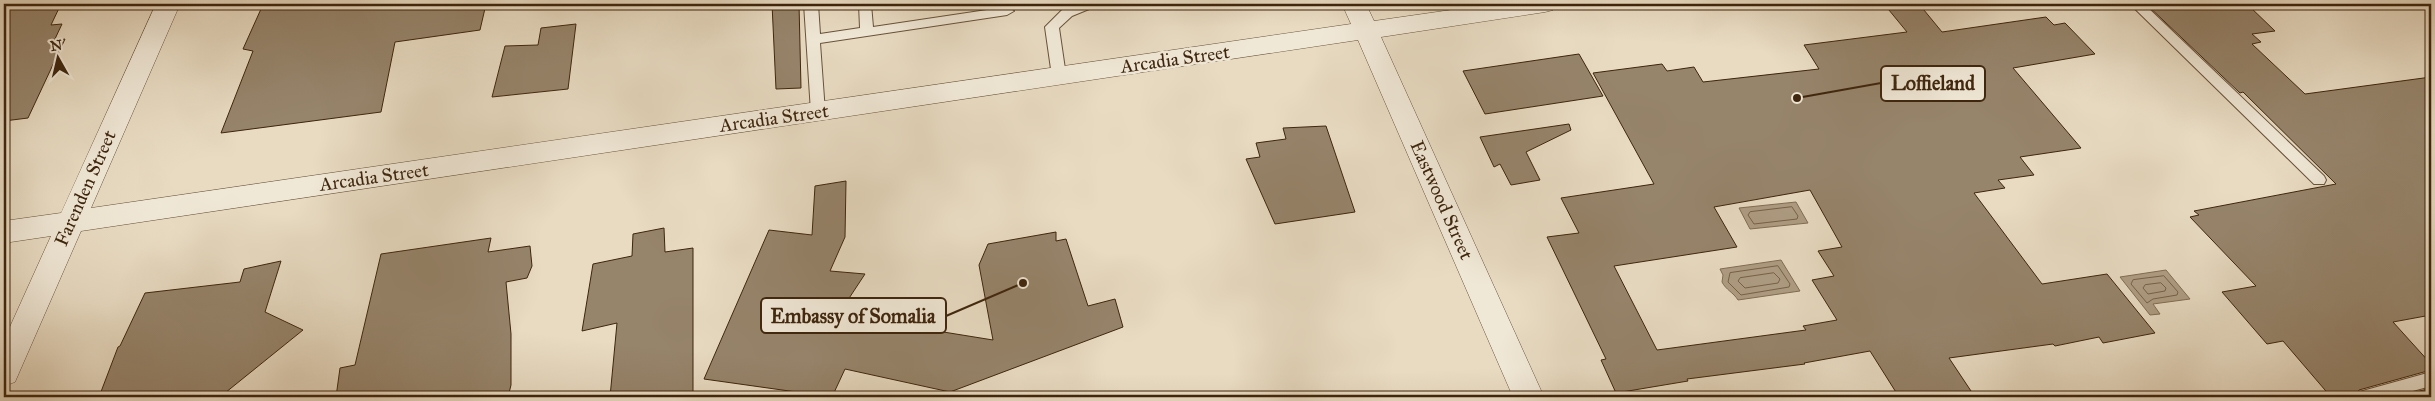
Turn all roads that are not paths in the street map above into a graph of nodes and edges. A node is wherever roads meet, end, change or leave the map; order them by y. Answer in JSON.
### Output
{"nodes":[{"id":1,"x":168,"y":4,"type":"edge"},
{"id":2,"x":811,"y":4,"type":"edge"},
{"id":3,"x":865,"y":4,"type":"edge"},
{"id":4,"x":1089,"y":4,"type":"edge"},
{"id":5,"x":1354,"y":4,"type":"edge"},
{"id":6,"x":1545,"y":4,"type":"edge"},
{"id":7,"x":2136,"y":4,"type":"edge"},
{"id":8,"x":1007,"y":11,"type":"dead end"},
{"id":9,"x":1366,"y":31,"type":"junction"},
{"id":10,"x":867,"y":32,"type":"junction"},
{"id":11,"x":813,"y":40,"type":"junction"},
{"id":12,"x":1059,"y":76,"type":"junction"},
{"id":13,"x":818,"y":112,"type":"junction"},
{"id":14,"x":2319,"y":180,"type":"dead end"},
{"id":15,"x":70,"y":222,"type":"junction"},
{"id":16,"x":4,"y":232,"type":"edge"},
{"id":17,"x":4,"y":373,"type":"edge"},
{"id":18,"x":2431,"y":379,"type":"edge"},
{"id":19,"x":1528,"y":397,"type":"edge"},
{"id":20,"x":2366,"y":397,"type":"edge"}],
"edges":[{"from":1,"to":15,"type":"street","name":"Farenden Street"},
{"from":2,"to":11,"type":"lane"},
{"from":3,"to":10,"type":"lane"},
{"from":4,"to":12,"type":"lane"},
{"from":5,"to":9,"type":"street","name":"Eastwood Street"},
{"from":6,"to":9,"type":"street","name":"Arcadia Street"},
{"from":7,"to":14,"type":"lane"},
{"from":8,"to":10,"type":"lane"},
{"from":9,"to":12,"type":"street","name":"Arcadia Street"},
{"from":9,"to":19,"type":"street","name":"Eastwood Street"},
{"from":10,"to":11,"type":"lane"},
{"from":11,"to":13,"type":"lane"},
{"from":12,"to":13,"type":"street","name":"Arcadia Street"},
{"from":13,"to":15,"type":"street","name":"Arcadia Street"},
{"from":15,"to":16,"type":"street","name":"Arcadia Street"},
{"from":15,"to":17,"type":"street","name":"Farenden Street"},
{"from":18,"to":20,"type":"lane"}]}
